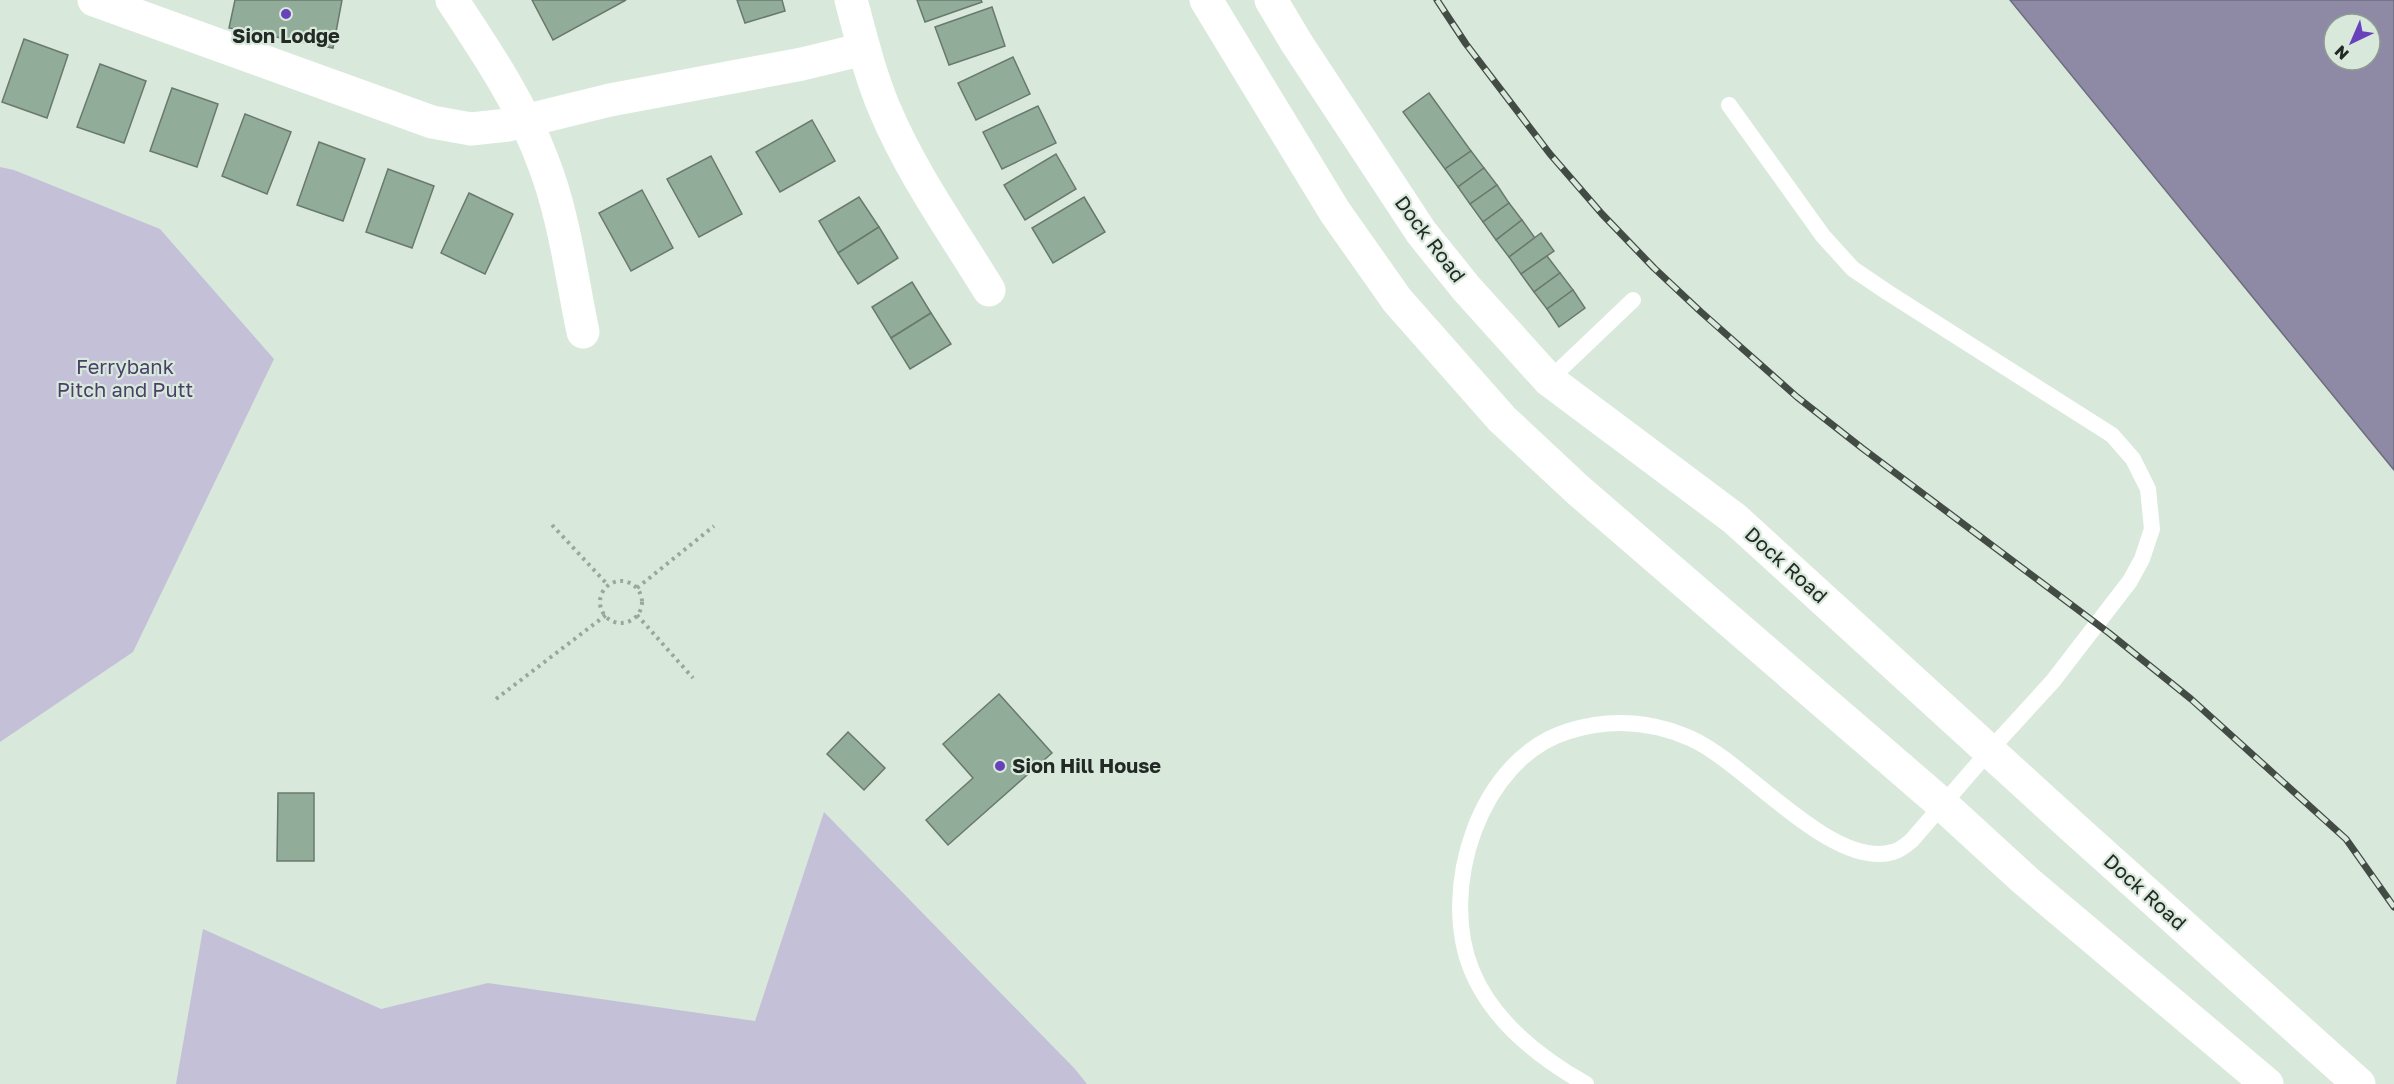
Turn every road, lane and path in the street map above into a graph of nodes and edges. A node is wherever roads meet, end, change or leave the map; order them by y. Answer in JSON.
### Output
{"nodes":[{"id":1,"x":94,"y":0,"type":"edge"},
{"id":2,"x":452,"y":0,"type":"edge"},
{"id":3,"x":851,"y":0,"type":"edge"},
{"id":4,"x":1206,"y":0,"type":"edge"},
{"id":5,"x":1271,"y":0,"type":"edge"},
{"id":6,"x":864,"y":49,"type":"junction"},
{"id":7,"x":1729,"y":105,"type":"dead end"},
{"id":8,"x":525,"y":122,"type":"junction"},
{"id":9,"x":989,"y":290,"type":"dead end"},
{"id":10,"x":1633,"y":300,"type":"dead end"},
{"id":11,"x":584,"y":332,"type":"dead end"},
{"id":12,"x":1549,"y":380,"type":"junction"},
{"id":13,"x":552,"y":525,"type":"dead end"},
{"id":14,"x":714,"y":526,"type":"dead end"},
{"id":15,"x":608,"y":585,"type":"junction"},
{"id":16,"x":637,"y":588,"type":"junction"},
{"id":17,"x":606,"y":615,"type":"junction"},
{"id":18,"x":637,"y":615,"type":"junction"},
{"id":19,"x":693,"y":678,"type":"dead end"},
{"id":20,"x":496,"y":699,"type":"dead end"},
{"id":21,"x":1989,"y":751,"type":"junction"},
{"id":22,"x":1943,"y":805,"type":"junction"},
{"id":23,"x":1586,"y":1084,"type":"edge"},
{"id":24,"x":2267,"y":1084,"type":"edge"},
{"id":25,"x":2359,"y":1084,"type":"edge"}],
"edges":[{"from":1,"to":8,"type":"main road"},
{"from":2,"to":8,"type":"main road"},
{"from":3,"to":6,"type":"main road"},
{"from":4,"to":22,"type":"main road"},
{"from":5,"to":12,"type":"main road","name":"Dock Road"},
{"from":6,"to":8,"type":"main road"},
{"from":6,"to":9,"type":"main road"},
{"from":7,"to":21,"type":"lane"},
{"from":8,"to":11,"type":"main road"},
{"from":10,"to":12,"type":"lane"},
{"from":12,"to":21,"type":"main road","name":"Dock Road"},
{"from":13,"to":15,"type":"path"},
{"from":14,"to":16,"type":"path"},
{"from":15,"to":16,"type":"path"},
{"from":15,"to":17,"type":"path"},
{"from":16,"to":18,"type":"path"},
{"from":17,"to":18,"type":"path"},
{"from":17,"to":20,"type":"path"},
{"from":18,"to":19,"type":"path"},
{"from":21,"to":22,"type":"lane"},
{"from":21,"to":25,"type":"main road","name":"Dock Road"},
{"from":22,"to":23,"type":"lane"},
{"from":22,"to":24,"type":"main road"}]}
